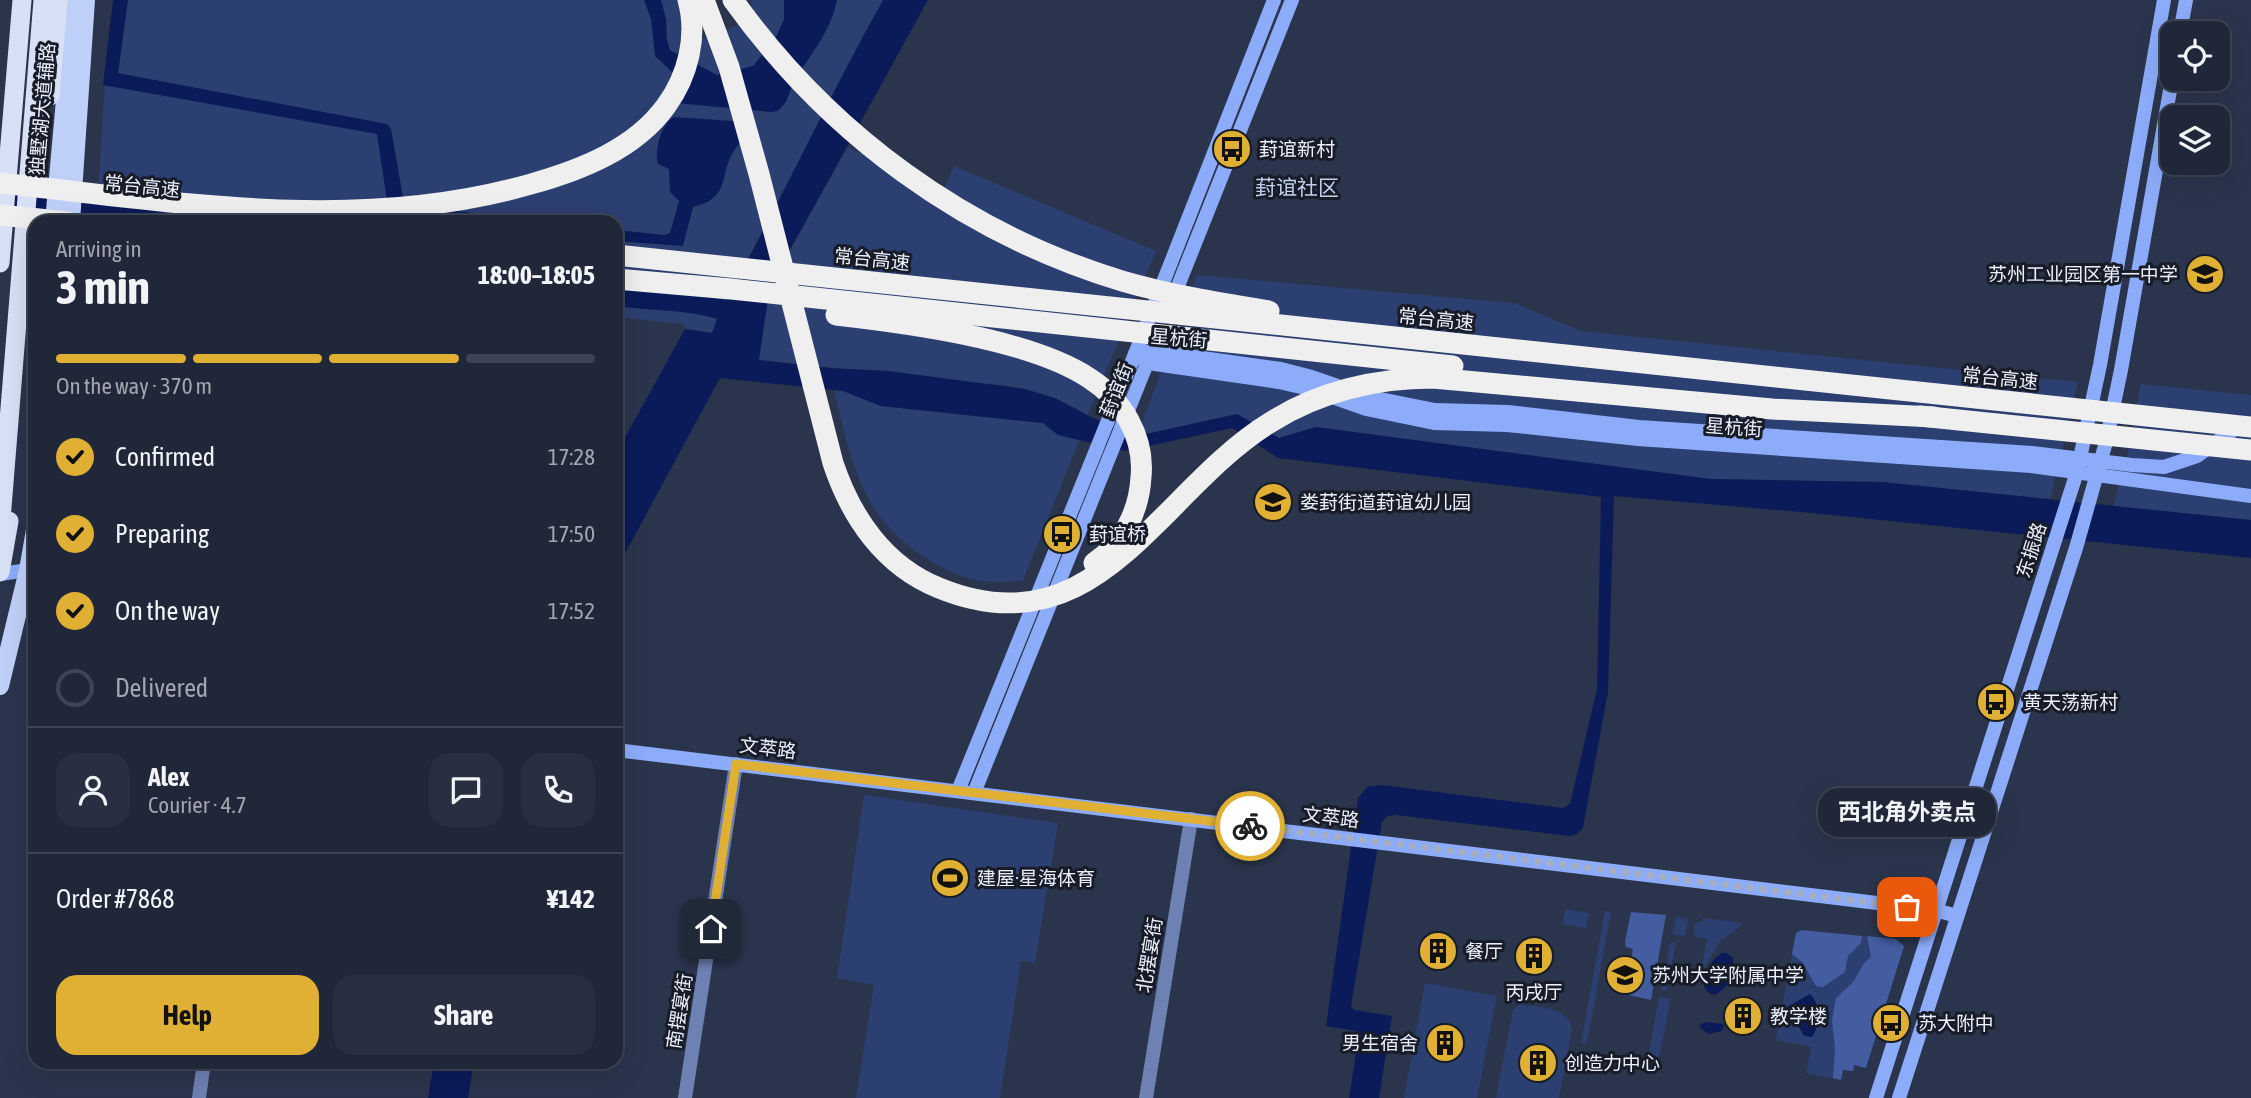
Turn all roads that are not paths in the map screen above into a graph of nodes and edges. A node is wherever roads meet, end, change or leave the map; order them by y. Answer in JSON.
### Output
{"nodes":[{"id":1,"x":22,"y":0,"type":"edge"},
{"id":2,"x":43,"y":0,"type":"edge"},
{"id":3,"x":58,"y":0,"type":"edge"},
{"id":4,"x":74,"y":0,"type":"edge"},
{"id":5,"x":86,"y":0,"type":"edge"},
{"id":6,"x":688,"y":0,"type":"edge"},
{"id":7,"x":704,"y":0,"type":"edge"},
{"id":8,"x":714,"y":0,"type":"edge"},
{"id":9,"x":1274,"y":0,"type":"edge"},
{"id":10,"x":1292,"y":0,"type":"edge"},
{"id":11,"x":2164,"y":0,"type":"edge"},
{"id":12,"x":2186,"y":0,"type":"edge"},
{"id":13,"x":738,"y":7,"type":"edge"},
{"id":14,"x":2182,"y":21,"type":"edge"},
{"id":15,"x":723,"y":34,"type":"junction"},
{"id":16,"x":2170,"y":91,"type":"edge"},
{"id":17,"x":66,"y":166,"type":"junction"},
{"id":18,"x":0,"y":183,"type":"edge"},
{"id":19,"x":0,"y":193,"type":"edge"},
{"id":20,"x":0,"y":215,"type":"edge"},
{"id":21,"x":40,"y":215,"type":"edge"},
{"id":22,"x":56,"y":215,"type":"edge"},
{"id":23,"x":69,"y":215,"type":"edge"},
{"id":24,"x":212,"y":215,"type":"edge"},
{"id":25,"x":28,"y":218,"type":"edge"},
{"id":26,"x":623,"y":256,"type":"edge"},
{"id":27,"x":0,"y":263,"type":"edge"},
{"id":28,"x":623,"y":281,"type":"edge"},
{"id":29,"x":623,"y":281,"type":"edge"},
{"id":30,"x":804,"y":310,"type":"edge"},
{"id":31,"x":804,"y":310,"type":"edge"},
{"id":32,"x":804,"y":310,"type":"edge"},
{"id":33,"x":804,"y":310,"type":"edge"},
{"id":34,"x":28,"y":345,"type":"edge"},
{"id":35,"x":1471,"y":345,"type":"junction"},
{"id":36,"x":1135,"y":354,"type":"junction"},
{"id":37,"x":1150,"y":357,"type":"junction"},
{"id":38,"x":1934,"y":417,"type":"junction"},
{"id":39,"x":2251,"y":418,"type":"edge"},
{"id":40,"x":2251,"y":427,"type":"edge"},
{"id":41,"x":2251,"y":450,"type":"edge"},
{"id":42,"x":1103,"y":453,"type":"junction"},
{"id":43,"x":2079,"y":465,"type":"junction"},
{"id":44,"x":2099,"y":468,"type":"junction"},
{"id":45,"x":2251,"y":496,"type":"edge"},
{"id":46,"x":0,"y":532,"type":"edge"},
{"id":47,"x":28,"y":571,"type":"edge"},
{"id":48,"x":0,"y":573,"type":"edge"},
{"id":49,"x":28,"y":584,"type":"edge"},
{"id":50,"x":1,"y":671,"type":"edge"},
{"id":51,"x":623,"y":751,"type":"edge"},
{"id":52,"x":736,"y":764,"type":"junction"},
{"id":53,"x":958,"y":791,"type":"junction"},
{"id":54,"x":974,"y":793,"type":"junction"},
{"id":55,"x":1191,"y":819,"type":"junction"},
{"id":56,"x":1935,"y":910,"type":"junction"},
{"id":57,"x":1956,"y":916,"type":"junction"},
{"id":58,"x":203,"y":1069,"type":"edge"},
{"id":59,"x":198,"y":1098,"type":"edge"},
{"id":60,"x":685,"y":1098,"type":"edge"},
{"id":61,"x":1146,"y":1098,"type":"edge"},
{"id":62,"x":1876,"y":1098,"type":"edge"},
{"id":63,"x":1899,"y":1098,"type":"edge"}],
"edges":[{"from":1,"to":27,"type":"highway"},
{"from":2,"to":46,"type":"highway"},
{"from":3,"to":21,"type":"highway"},
{"from":4,"to":17,"type":"main road","name":"独墅湖大道辅路"},
{"from":5,"to":17,"type":"main road","name":"独墅湖大道辅路"},
{"from":6,"to":18,"type":"highway"},
{"from":7,"to":15,"type":"highway"},
{"from":8,"to":15,"type":"highway"},
{"from":9,"to":36,"type":"main road","name":"葑谊街"},
{"from":10,"to":37,"type":"main road","name":"葑谊街"},
{"from":11,"to":43,"type":"main road","name":"东振路"},
{"from":12,"to":14,"type":"main road"},
{"from":13,"to":35,"type":"highway"},
{"from":15,"to":33,"type":"highway"},
{"from":15,"to":38,"type":"highway"},
{"from":16,"to":44,"type":"main road"},
{"from":17,"to":22,"type":"main road","name":"独墅湖大道辅路"},
{"from":17,"to":23,"type":"main road","name":"独墅湖大道辅路"},
{"from":19,"to":24,"type":"highway","name":"常台高速"},
{"from":20,"to":25,"type":"highway"},
{"from":26,"to":35,"type":"highway","name":"常台高速"},
{"from":28,"to":30,"type":"highway"},
{"from":29,"to":38,"type":"highway"},
{"from":31,"to":32,"type":"highway"},
{"from":34,"to":48,"type":"highway"},
{"from":35,"to":40,"type":"highway","name":"常台高速"},
{"from":36,"to":37,"type":"main road","name":"星杭街"},
{"from":36,"to":42,"type":"main road","name":"葑谊街"},
{"from":37,"to":42,"type":"main road","name":"葑谊街"},
{"from":37,"to":43,"type":"main road","name":"星杭街"},
{"from":38,"to":41,"type":"highway"},
{"from":39,"to":44,"type":"main road"},
{"from":42,"to":53,"type":"main road","name":"葑谊街"},
{"from":42,"to":54,"type":"main road","name":"葑谊街"},
{"from":43,"to":44,"type":"main road","name":"星杭街"},
{"from":43,"to":56,"type":"main road","name":"东振路"},
{"from":44,"to":45,"type":"main road"},
{"from":44,"to":57,"type":"main road"},
{"from":47,"to":48,"type":"main road"},
{"from":49,"to":50,"type":"main road"},
{"from":51,"to":52,"type":"main road","name":"文萃路"},
{"from":52,"to":53,"type":"main road","name":"文萃路"},
{"from":52,"to":60,"type":"street","name":"南摆宴街"},
{"from":53,"to":54,"type":"main road","name":"文萃路"},
{"from":54,"to":55,"type":"main road","name":"文萃路"},
{"from":55,"to":56,"type":"main road","name":"文萃路"},
{"from":55,"to":61,"type":"street","name":"北摆宴街"},
{"from":56,"to":57,"type":"main road","name":"文萃路"},
{"from":56,"to":62,"type":"main road","name":"东振路"},
{"from":57,"to":63,"type":"main road"},
{"from":58,"to":59,"type":"street"}]}
